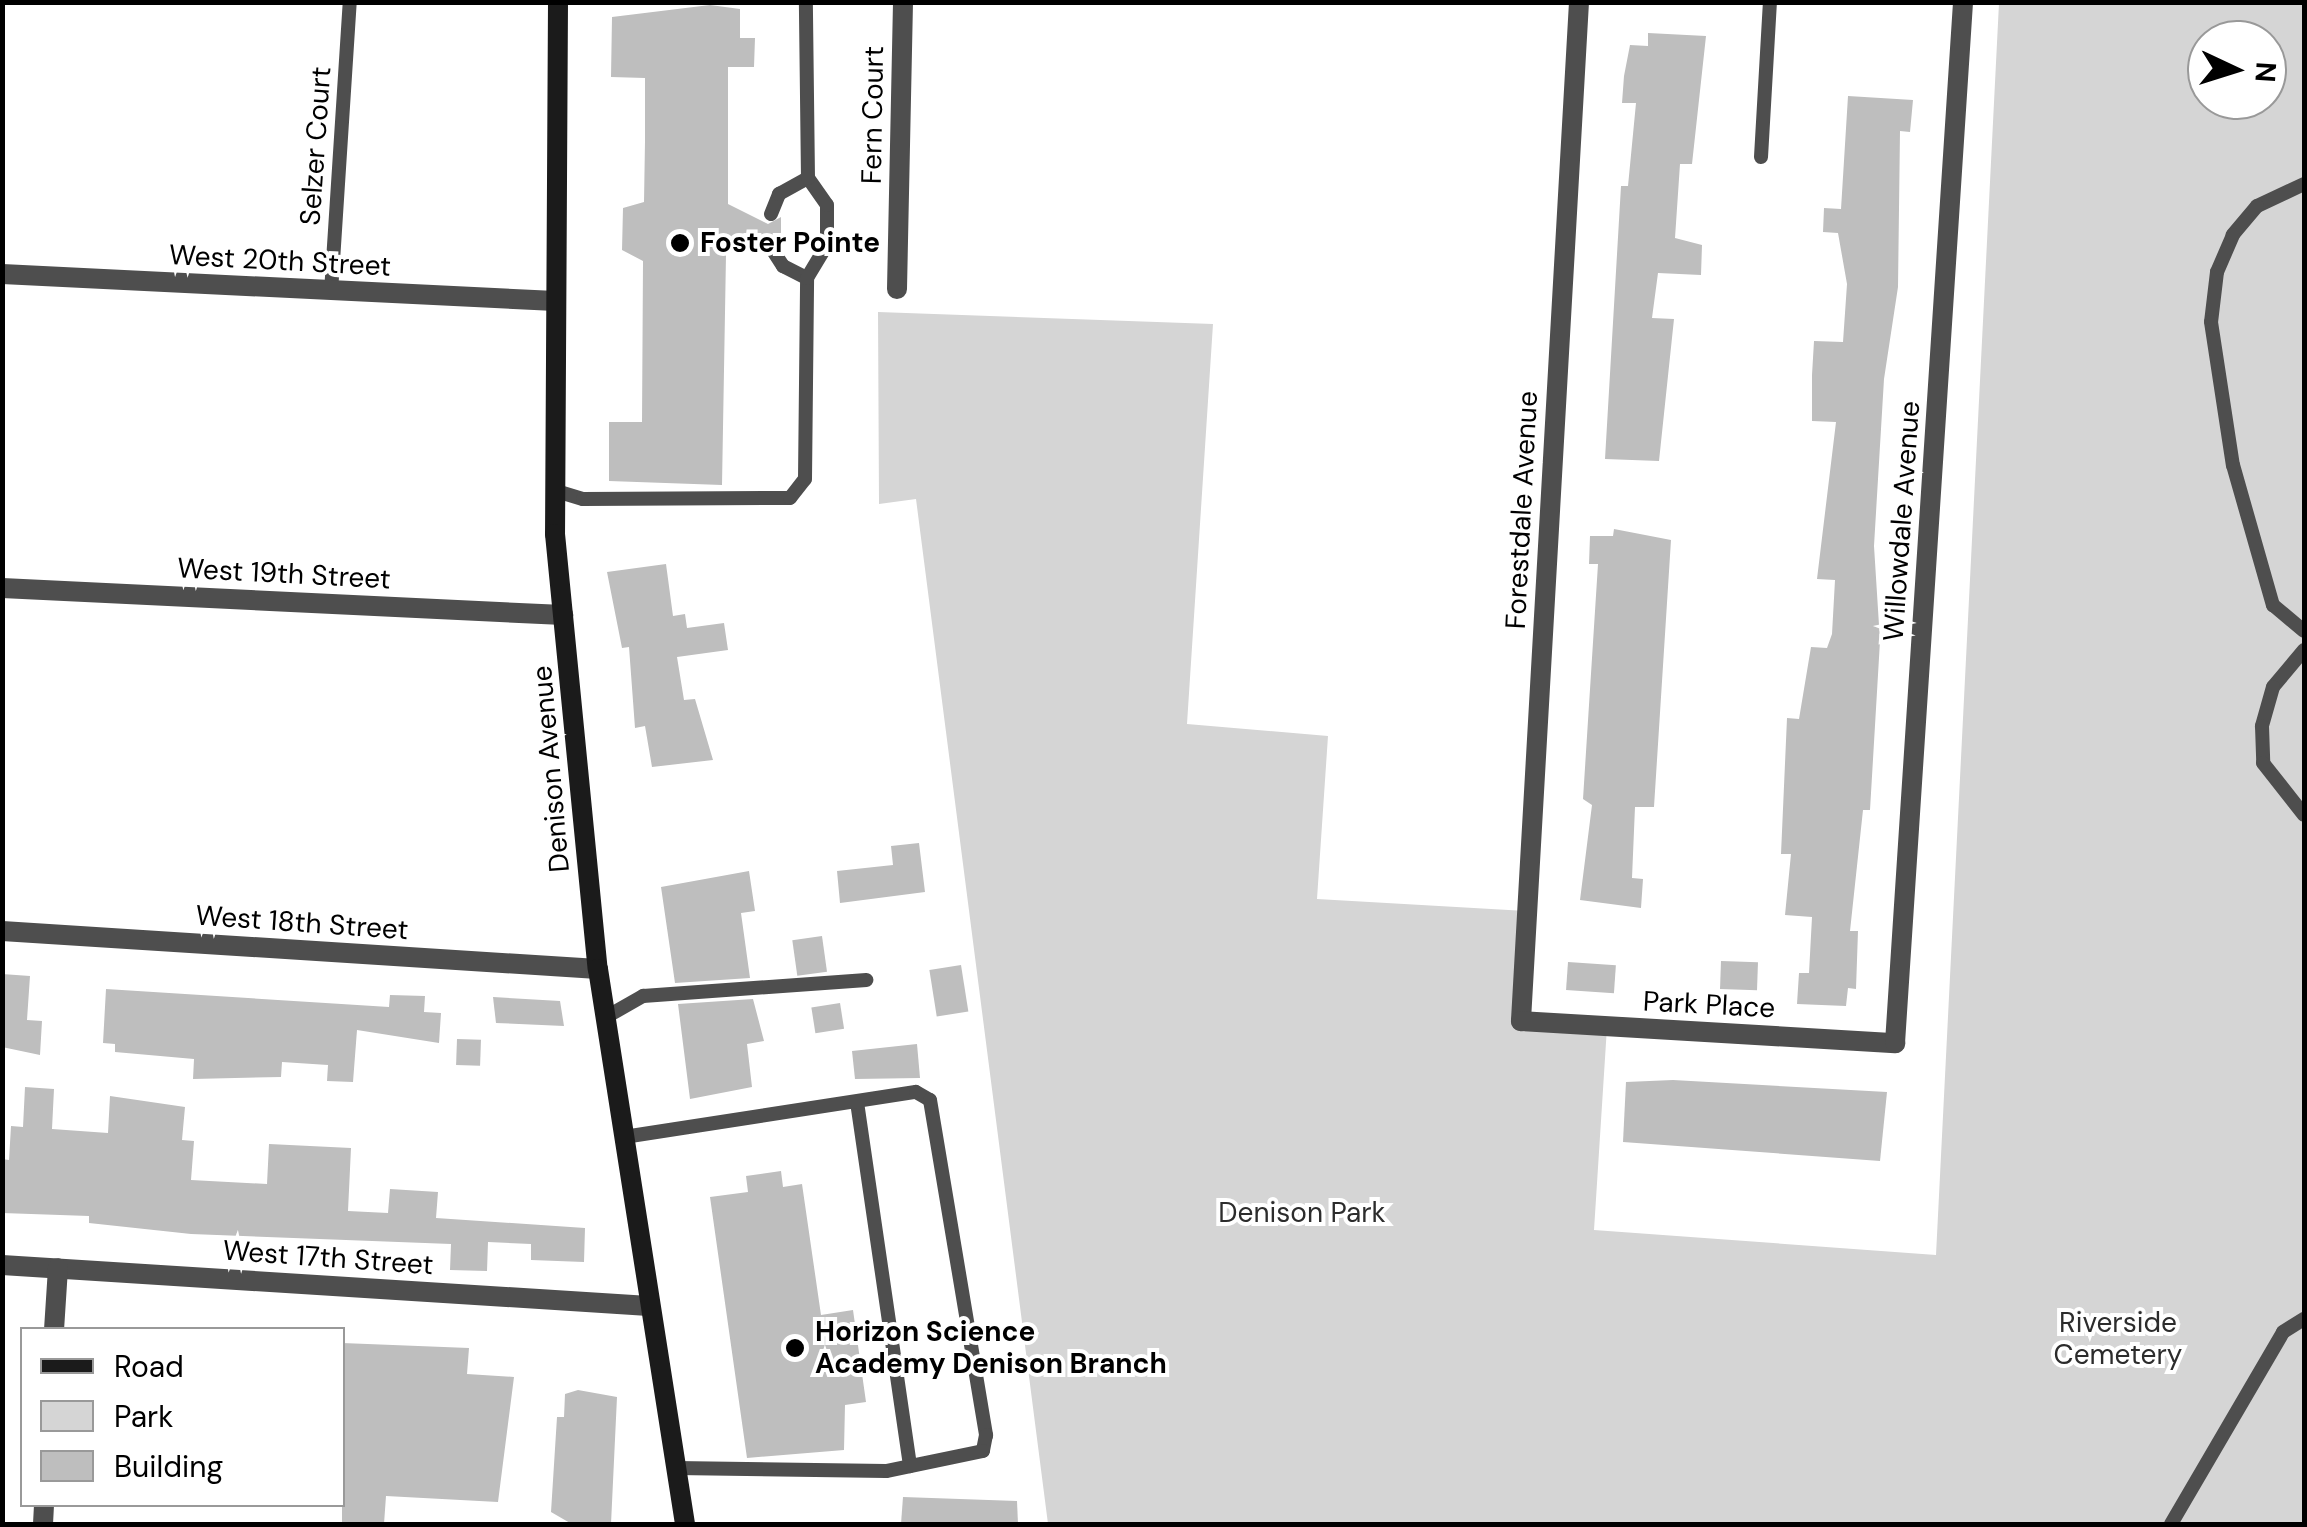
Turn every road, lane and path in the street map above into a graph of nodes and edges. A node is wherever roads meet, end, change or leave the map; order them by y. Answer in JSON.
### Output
{"nodes":[{"id":1,"x":350,"y":2,"type":"edge"},
{"id":2,"x":558,"y":2,"type":"edge"},
{"id":3,"x":806,"y":2,"type":"edge"},
{"id":4,"x":903,"y":2,"type":"edge"},
{"id":5,"x":1579,"y":2,"type":"edge"},
{"id":6,"x":1770,"y":2,"type":"edge"},
{"id":7,"x":1963,"y":2,"type":"edge"},
{"id":8,"x":1762,"y":158,"type":"dead end"},
{"id":9,"x":808,"y":178,"type":"junction"},
{"id":10,"x":2304,"y":184,"type":"edge"},
{"id":11,"x":771,"y":214,"type":"dead end"},
{"id":12,"x":770,"y":246,"type":"dead end"},
{"id":13,"x":2,"y":274,"type":"edge"},
{"id":14,"x":807,"y":278,"type":"junction"},
{"id":15,"x":898,"y":289,"type":"dead end"},
{"id":16,"x":332,"y":292,"type":"junction"},
{"id":17,"x":555,"y":301,"type":"junction"},
{"id":18,"x":553,"y":490,"type":"junction"},
{"id":19,"x":2,"y":588,"type":"edge"},
{"id":20,"x":564,"y":616,"type":"junction"},
{"id":21,"x":2304,"y":631,"type":"edge"},
{"id":22,"x":2304,"y":650,"type":"edge"},
{"id":23,"x":2304,"y":816,"type":"edge"},
{"id":24,"x":2,"y":931,"type":"edge"},
{"id":25,"x":598,"y":969,"type":"junction"},
{"id":26,"x":866,"y":980,"type":"dead end"},
{"id":27,"x":606,"y":1018,"type":"junction"},
{"id":28,"x":1521,"y":1021,"type":"joint"},
{"id":29,"x":1895,"y":1043,"type":"joint"},
{"id":30,"x":857,"y":1102,"type":"junction"},
{"id":31,"x":624,"y":1137,"type":"junction"},
{"id":32,"x":2,"y":1265,"type":"edge"},
{"id":33,"x":58,"y":1268,"type":"junction"},
{"id":34,"x":649,"y":1306,"type":"junction"},
{"id":35,"x":2304,"y":1319,"type":"edge"},
{"id":36,"x":54,"y":1327,"type":"edge"},
{"id":37,"x":910,"y":1466,"type":"junction"},
{"id":38,"x":676,"y":1468,"type":"junction"},
{"id":39,"x":685,"y":1524,"type":"edge"},
{"id":40,"x":2171,"y":1524,"type":"edge"}],
"edges":[{"from":1,"to":16,"type":"lane","name":"Selzer Court"},
{"from":2,"to":17,"type":"main road","name":"Denison Avenue"},
{"from":3,"to":9,"type":"lane"},
{"from":4,"to":15,"type":"street","name":"Fern Court"},
{"from":5,"to":28,"type":"street","name":"Forestdale Avenue"},
{"from":6,"to":8,"type":"lane"},
{"from":7,"to":29,"type":"street","name":"Willowdale Avenue"},
{"from":9,"to":11,"type":"lane"},
{"from":9,"to":14,"type":"lane"},
{"from":10,"to":21,"type":"lane"},
{"from":12,"to":14,"type":"lane"},
{"from":13,"to":16,"type":"street","name":"West 20th Street"},
{"from":14,"to":18,"type":"lane"},
{"from":16,"to":17,"type":"street","name":"West 20th Street"},
{"from":17,"to":18,"type":"main road","name":"Denison Avenue"},
{"from":18,"to":20,"type":"main road","name":"Denison Avenue"},
{"from":19,"to":20,"type":"street","name":"West 19th Street"},
{"from":20,"to":25,"type":"main road","name":"Denison Avenue"},
{"from":22,"to":23,"type":"lane"},
{"from":24,"to":25,"type":"street","name":"West 18th Street"},
{"from":25,"to":27,"type":"main road","name":"Denison Avenue"},
{"from":26,"to":27,"type":"lane"},
{"from":27,"to":31,"type":"main road","name":"Denison Avenue"},
{"from":28,"to":29,"type":"street","name":"Park Place"},
{"from":30,"to":31,"type":"lane"},
{"from":30,"to":37,"type":"lane"},
{"from":30,"to":37,"type":"lane"},
{"from":31,"to":34,"type":"main road","name":"Denison Avenue"},
{"from":32,"to":33,"type":"street","name":"West 17th Street"},
{"from":33,"to":34,"type":"street","name":"West 17th Street"},
{"from":33,"to":36,"type":"street"},
{"from":34,"to":38,"type":"main road","name":"Denison Avenue"},
{"from":35,"to":40,"type":"lane"},
{"from":37,"to":38,"type":"lane"},
{"from":38,"to":39,"type":"main road","name":"Denison Avenue"}]}
